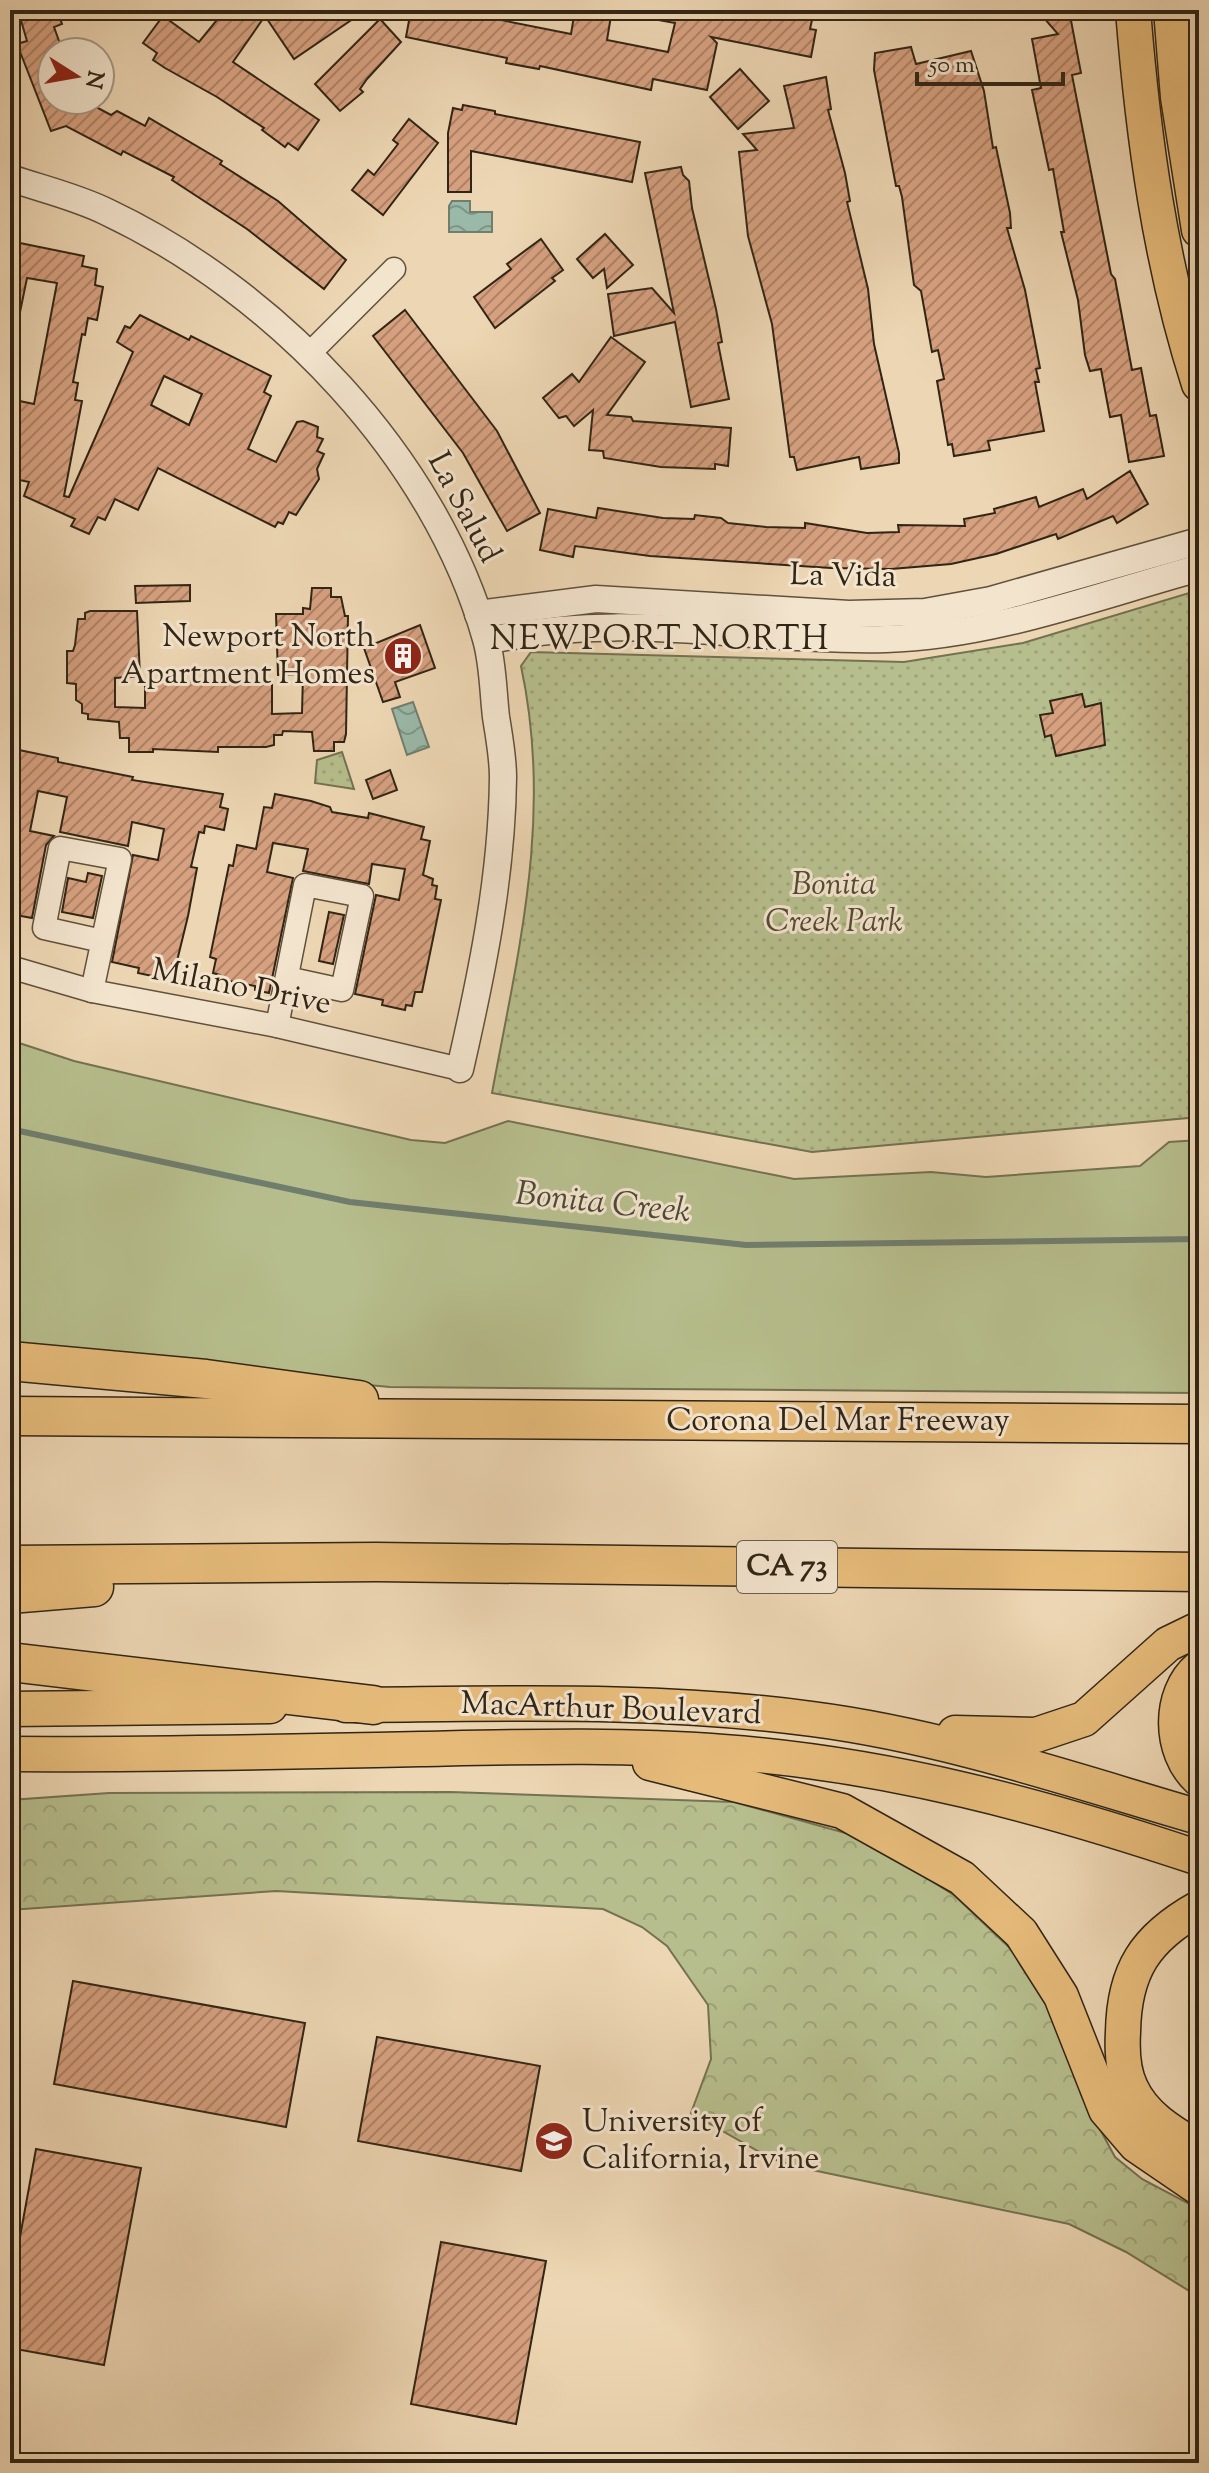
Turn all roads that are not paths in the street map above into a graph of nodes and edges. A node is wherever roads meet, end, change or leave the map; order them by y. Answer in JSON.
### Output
{"nodes":[{"id":1,"x":1133,"y":10,"type":"edge"},
{"id":2,"x":1171,"y":10,"type":"edge"},
{"id":3,"x":1199,"y":67,"type":"edge"},
{"id":4,"x":1199,"y":82,"type":"edge"},
{"id":5,"x":10,"y":178,"type":"edge"},
{"id":6,"x":1199,"y":230,"type":"edge"},
{"id":7,"x":394,"y":269,"type":"dead end"},
{"id":8,"x":309,"y":354,"type":"junction"},
{"id":9,"x":1199,"y":384,"type":"edge"},
{"id":10,"x":1199,"y":541,"type":"edge"},
{"id":11,"x":1199,"y":568,"type":"edge"},
{"id":12,"x":478,"y":614,"type":"junction"},
{"id":13,"x":487,"y":641,"type":"junction"},
{"id":14,"x":102,"y":941,"type":"junction"},
{"id":15,"x":10,"y":967,"type":"edge"},
{"id":16,"x":287,"y":978,"type":"junction"},
{"id":17,"x":92,"y":991,"type":"junction"},
{"id":18,"x":277,"y":1026,"type":"junction"},
{"id":19,"x":460,"y":1069,"type":"joint"},
{"id":20,"x":10,"y":1361,"type":"edge"},
{"id":21,"x":10,"y":1416,"type":"edge"},
{"id":22,"x":476,"y":1421,"type":"junction"},
{"id":23,"x":1199,"y":1424,"type":"edge"},
{"id":24,"x":376,"y":1562,"type":"junction"},
{"id":25,"x":10,"y":1565,"type":"edge"},
{"id":26,"x":1199,"y":1572,"type":"edge"},
{"id":27,"x":10,"y":1594,"type":"edge"},
{"id":28,"x":1199,"y":1629,"type":"edge"},
{"id":29,"x":12,"y":1662,"type":"edge"},
{"id":30,"x":1199,"y":1668,"type":"edge"},
{"id":31,"x":373,"y":1705,"type":"junction"},
{"id":32,"x":10,"y":1709,"type":"edge"},
{"id":33,"x":877,"y":1730,"type":"junction"},
{"id":34,"x":584,"y":1746,"type":"junction"},
{"id":35,"x":10,"y":1754,"type":"edge"},
{"id":36,"x":1199,"y":1779,"type":"edge"},
{"id":37,"x":1199,"y":1817,"type":"edge"},
{"id":38,"x":1199,"y":1858,"type":"edge"},
{"id":39,"x":1199,"y":1908,"type":"edge"},
{"id":40,"x":1199,"y":2149,"type":"edge"},
{"id":41,"x":1199,"y":2188,"type":"edge"}],
"edges":[{"from":1,"to":9,"type":"main road"},
{"from":2,"to":6,"type":"main road"},
{"from":3,"to":4,"type":"main road"},
{"from":5,"to":8,"type":"street","name":"La Salud"},
{"from":7,"to":8,"type":"street"},
{"from":8,"to":12,"type":"street","name":"La Salud"},
{"from":10,"to":12,"type":"street","name":"La Vida"},
{"from":11,"to":13,"type":"street","name":"La Vida"},
{"from":12,"to":13,"type":"street","name":"La Salud"},
{"from":13,"to":19,"type":"street","name":"La Salud"},
{"from":14,"to":14,"type":"street"},
{"from":14,"to":17,"type":"street"},
{"from":15,"to":17,"type":"street","name":"Milano Drive"},
{"from":16,"to":16,"type":"street"},
{"from":16,"to":18,"type":"street"},
{"from":17,"to":18,"type":"street","name":"Milano Drive"},
{"from":18,"to":19,"type":"street","name":"Milano Drive"},
{"from":20,"to":22,"type":"highway"},
{"from":21,"to":22,"type":"highway"},
{"from":22,"to":23,"type":"highway","name":"Corona Del Mar Freeway"},
{"from":24,"to":25,"type":"highway","number":"CA 73"},
{"from":24,"to":26,"type":"highway","number":"CA 73"},
{"from":24,"to":27,"type":"highway"},
{"from":28,"to":33,"type":"main road"},
{"from":29,"to":31,"type":"highway"},
{"from":30,"to":36,"type":"main road"},
{"from":31,"to":32,"type":"main road","name":"MacArthur Boulevard"},
{"from":31,"to":33,"type":"main road","name":"MacArthur Boulevard"},
{"from":33,"to":37,"type":"main road","name":"MacArthur Boulevard"},
{"from":34,"to":35,"type":"main road","name":"MacArthur Boulevard"},
{"from":34,"to":38,"type":"main road","name":"MacArthur Boulevard"},
{"from":34,"to":41,"type":"main road"},
{"from":39,"to":40,"type":"main road"}]}
